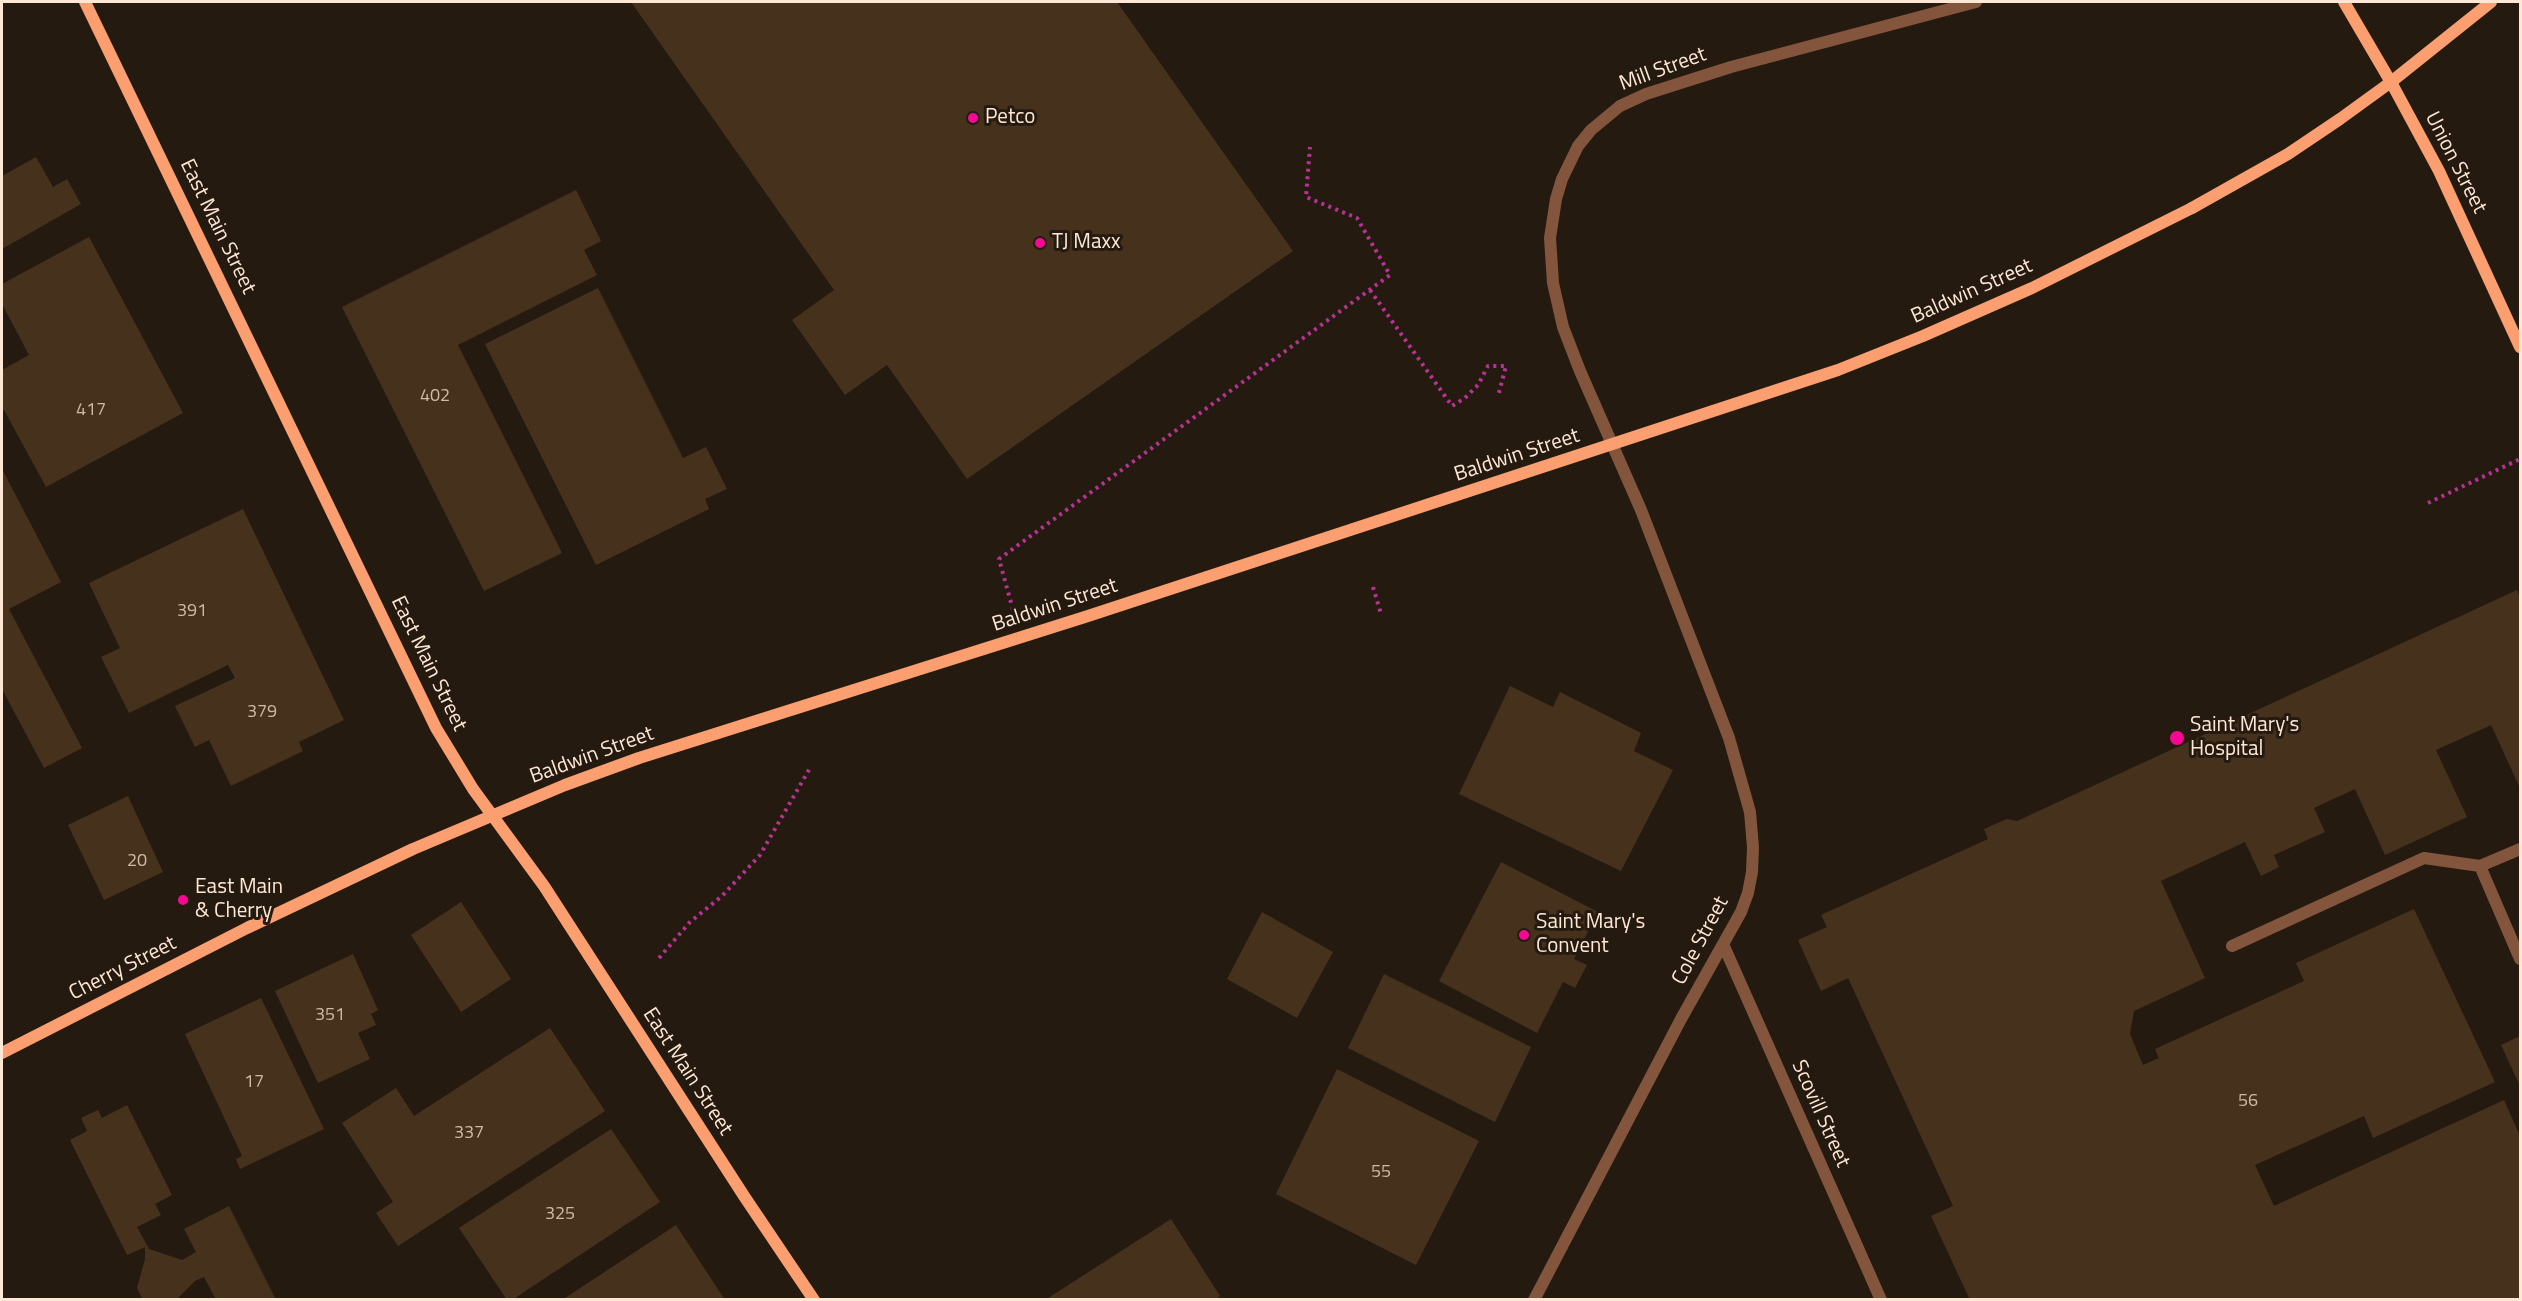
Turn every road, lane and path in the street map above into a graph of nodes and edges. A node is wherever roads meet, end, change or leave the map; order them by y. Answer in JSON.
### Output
{"nodes":[{"id":1,"x":86,"y":2,"type":"edge"},
{"id":2,"x":1977,"y":2,"type":"edge"},
{"id":3,"x":2344,"y":2,"type":"edge"},
{"id":4,"x":2491,"y":2,"type":"edge"},
{"id":5,"x":1310,"y":147,"type":"dead end"},
{"id":6,"x":1370,"y":290,"type":"junction"},
{"id":7,"x":2520,"y":347,"type":"edge"},
{"id":8,"x":1498,"y":396,"type":"dead end"},
{"id":9,"x":1613,"y":445,"type":"junction"},
{"id":10,"x":2520,"y":459,"type":"edge"},
{"id":11,"x":2428,"y":502,"type":"dead end"},
{"id":12,"x":1373,"y":587,"type":"dead end"},
{"id":13,"x":1381,"y":614,"type":"dead end"},
{"id":14,"x":1020,"y":638,"type":"junction"},
{"id":15,"x":810,"y":768,"type":"dead end"},
{"id":16,"x":492,"y":814,"type":"junction"},
{"id":17,"x":2520,"y":849,"type":"edge"},
{"id":18,"x":2480,"y":866,"type":"junction"},
{"id":19,"x":1723,"y":944,"type":"junction"},
{"id":20,"x":2232,"y":946,"type":"dead end"},
{"id":21,"x":659,"y":958,"type":"dead end"},
{"id":22,"x":2520,"y":959,"type":"edge"},
{"id":23,"x":2,"y":1053,"type":"edge"},
{"id":24,"x":814,"y":1299,"type":"edge"},
{"id":25,"x":1534,"y":1299,"type":"edge"},
{"id":26,"x":1881,"y":1299,"type":"edge"}],
"edges":[{"from":1,"to":16,"type":"main road","name":"East Main Street"},
{"from":2,"to":9,"type":"street","name":"Mill Street"},
{"from":3,"to":7,"type":"main road","name":"Union Street"},
{"from":4,"to":9,"type":"main road","name":"Baldwin Street","bridge":true},
{"from":5,"to":6,"type":"path"},
{"from":6,"to":8,"type":"path"},
{"from":6,"to":14,"type":"path"},
{"from":9,"to":14,"type":"main road","name":"Baldwin Street"},
{"from":9,"to":19,"type":"street","name":"Cole Street"},
{"from":10,"to":11,"type":"path"},
{"from":12,"to":13,"type":"path"},
{"from":14,"to":16,"type":"main road","name":"Baldwin Street"},
{"from":15,"to":21,"type":"path"},
{"from":16,"to":23,"type":"main road","name":"Cherry Street"},
{"from":16,"to":24,"type":"main road","name":"East Main Street"},
{"from":17,"to":18,"type":"street"},
{"from":18,"to":20,"type":"street"},
{"from":18,"to":22,"type":"street"},
{"from":19,"to":25,"type":"street","name":"Cole Street"},
{"from":19,"to":26,"type":"street","name":"Scovill Street"}]}
